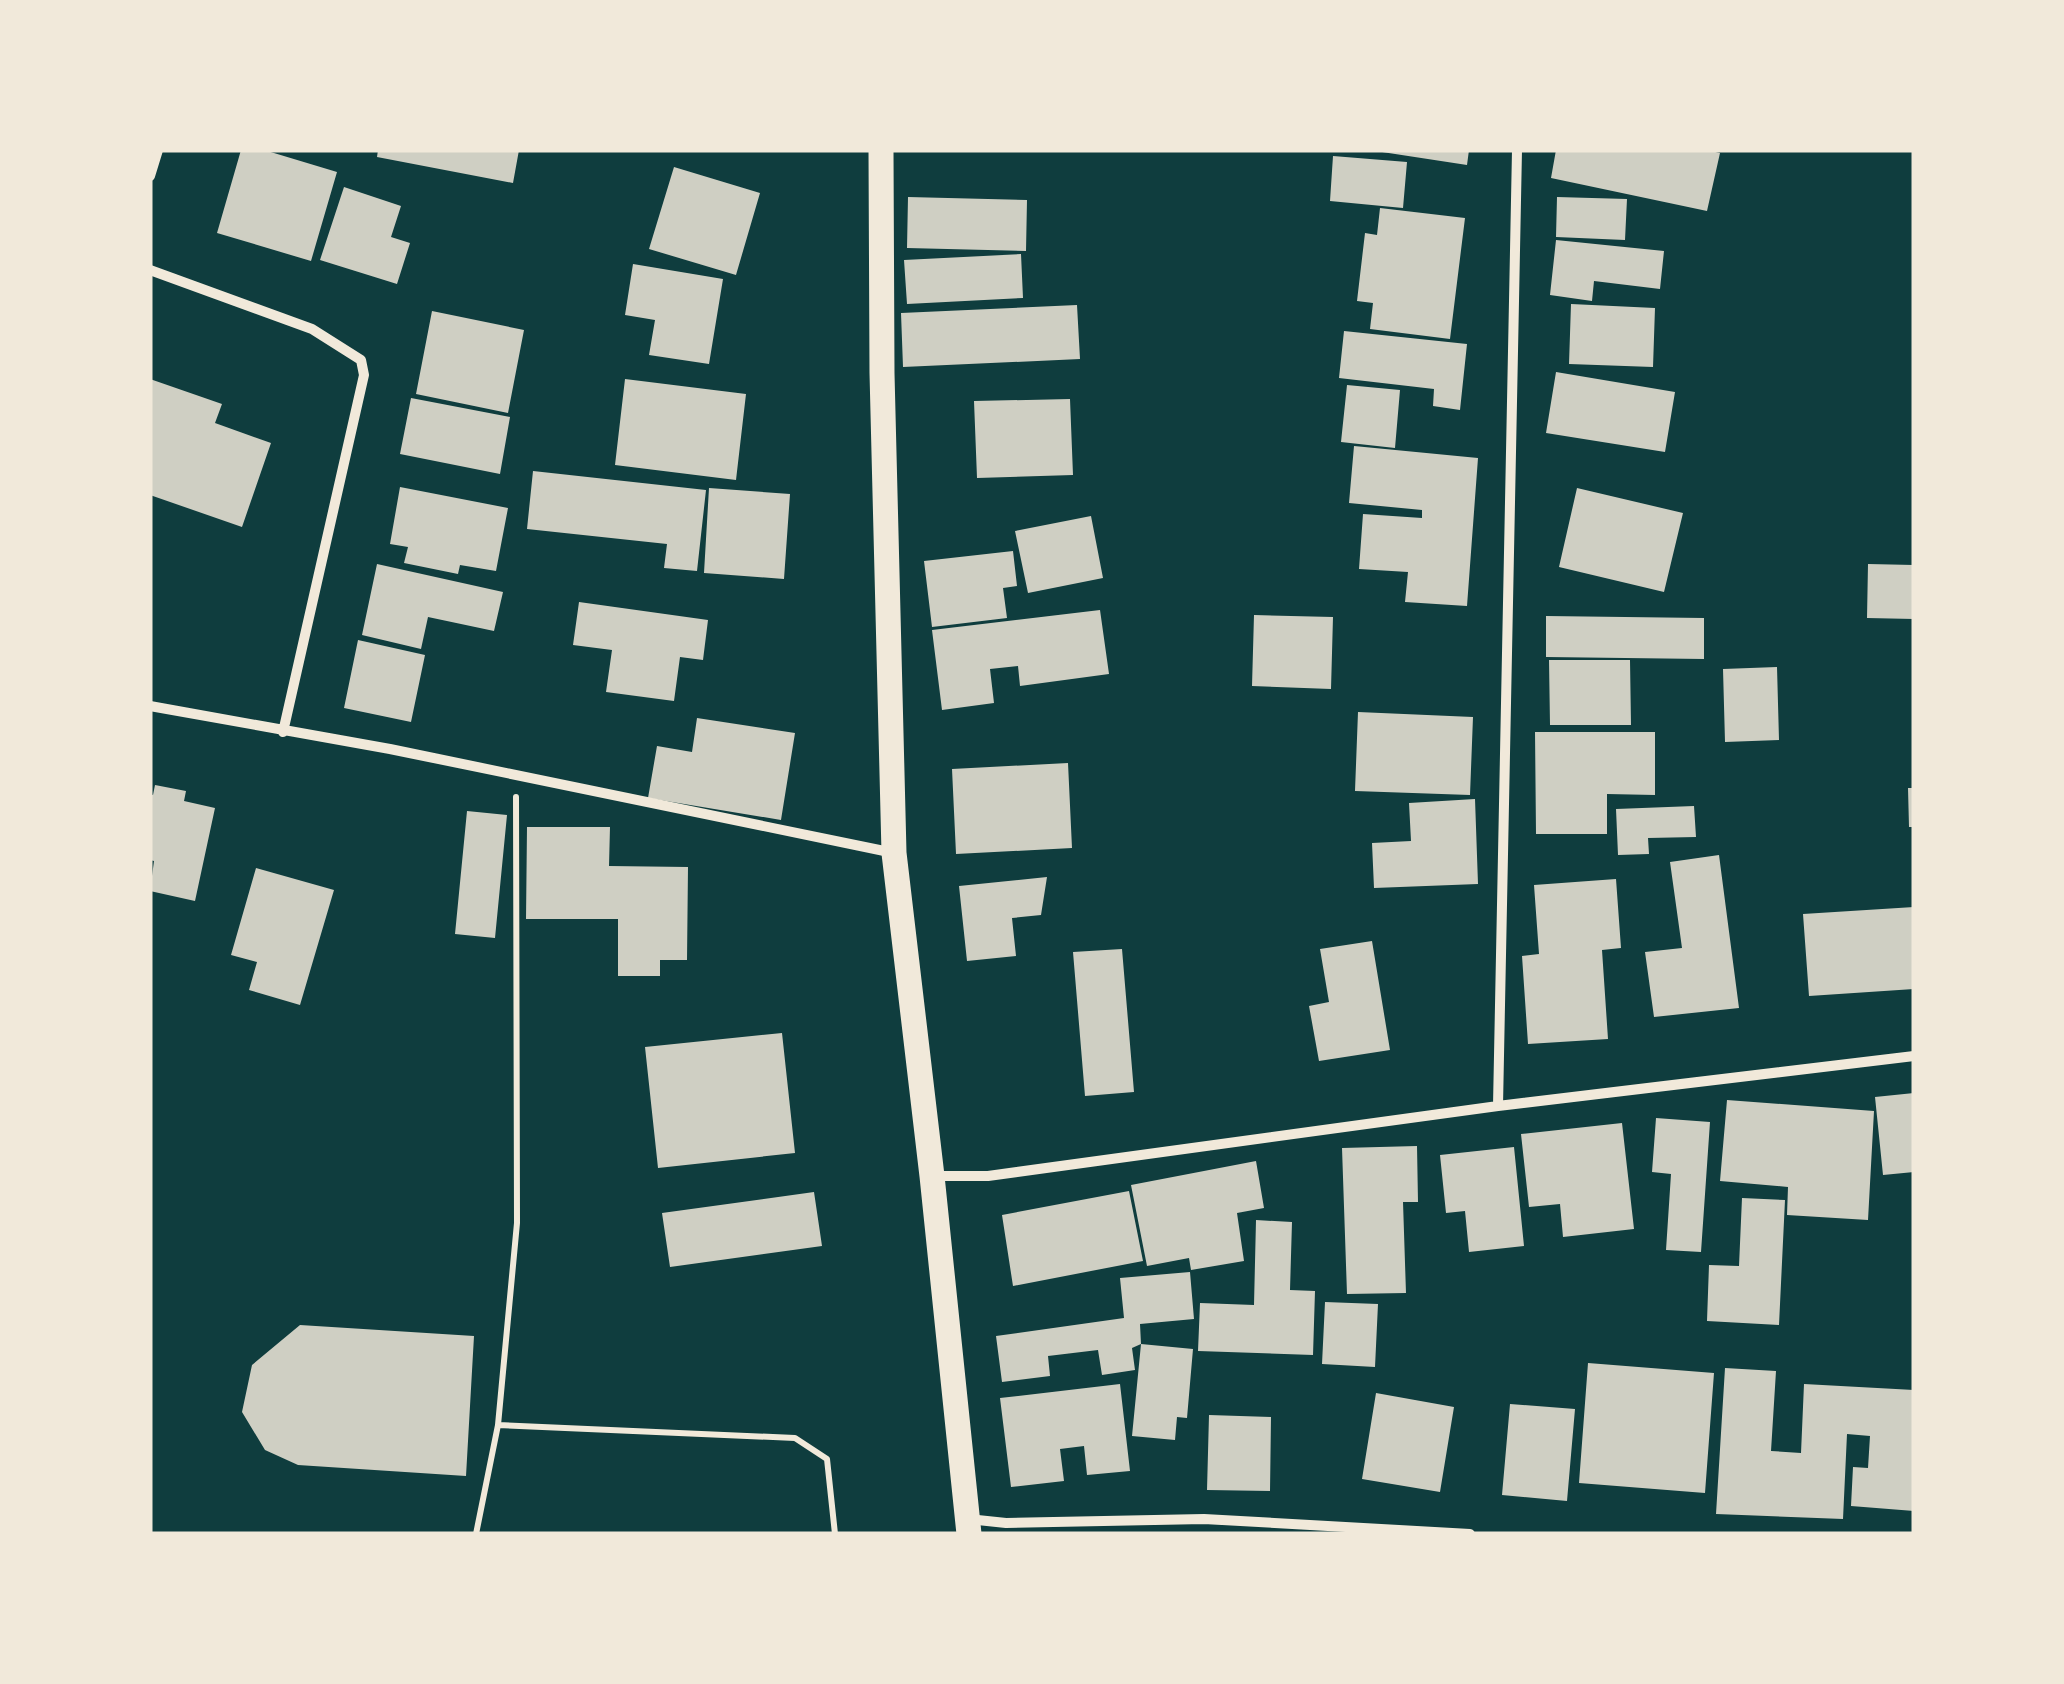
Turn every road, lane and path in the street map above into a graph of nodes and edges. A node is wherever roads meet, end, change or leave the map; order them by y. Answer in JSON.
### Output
{"nodes":[{"id":1,"x":158,"y":150,"type":"edge"},
{"id":2,"x":881,"y":150,"type":"edge"},
{"id":3,"x":1517,"y":150,"type":"edge"},
{"id":4,"x":150,"y":176,"type":"edge"},
{"id":5,"x":150,"y":270,"type":"edge"},
{"id":6,"x":150,"y":706,"type":"edge"},
{"id":7,"x":283,"y":732,"type":"junction"},
{"id":8,"x":516,"y":776,"type":"junction"},
{"id":9,"x":894,"y":853,"type":"junction"},
{"id":10,"x":1914,"y":1056,"type":"edge"},
{"id":11,"x":1498,"y":1106,"type":"junction"},
{"id":12,"x":932,"y":1176,"type":"junction"},
{"id":13,"x":498,"y":1425,"type":"junction"},
{"id":14,"x":968,"y":1527,"type":"edge"},
{"id":15,"x":476,"y":1534,"type":"edge"},
{"id":16,"x":835,"y":1534,"type":"edge"},
{"id":17,"x":1470,"y":1534,"type":"edge"}],
"edges":[{"from":1,"to":4,"type":"street"},
{"from":2,"to":9,"type":"main road"},
{"from":3,"to":11,"type":"street"},
{"from":5,"to":7,"type":"street"},
{"from":6,"to":7,"type":"street"},
{"from":7,"to":8,"type":"street"},
{"from":8,"to":9,"type":"street"},
{"from":8,"to":13,"type":"path"},
{"from":9,"to":12,"type":"main road"},
{"from":10,"to":11,"type":"street"},
{"from":11,"to":12,"type":"street"},
{"from":12,"to":14,"type":"main road"},
{"from":13,"to":15,"type":"path"},
{"from":13,"to":16,"type":"path"},
{"from":14,"to":17,"type":"street"}]}
